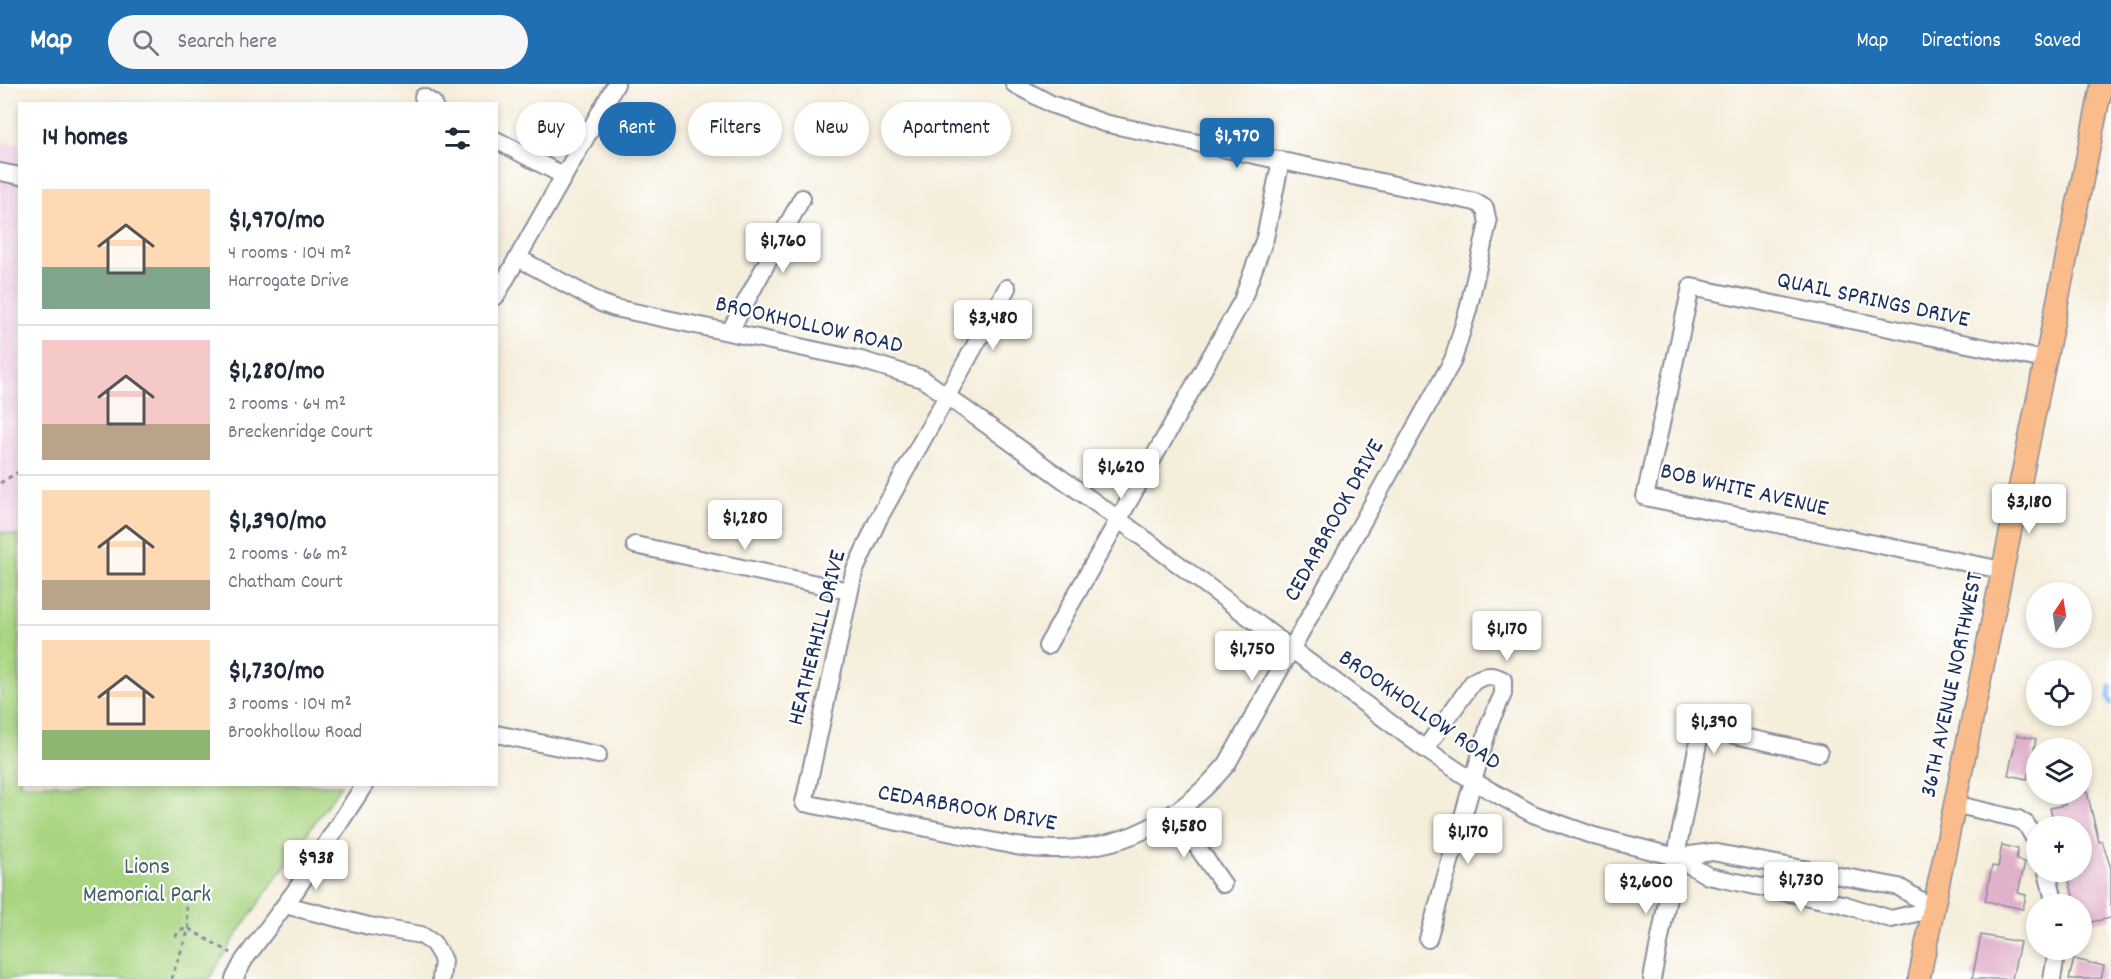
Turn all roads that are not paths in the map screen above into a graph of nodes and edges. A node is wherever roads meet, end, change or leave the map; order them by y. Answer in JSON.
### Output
{"nodes":[{"id":1,"x":616,"y":84,"type":"edge"},
{"id":2,"x":2102,"y":84,"type":"edge"},
{"id":3,"x":1020,"y":85,"type":"edge"},
{"id":4,"x":498,"y":141,"type":"edge"},
{"id":5,"x":1281,"y":160,"type":"junction"},
{"id":6,"x":0,"y":172,"type":"edge"},
{"id":7,"x":18,"y":176,"type":"edge"},
{"id":8,"x":564,"y":176,"type":"junction"},
{"id":9,"x":802,"y":198,"type":"dead end"},
{"id":10,"x":518,"y":258,"type":"junction"},
{"id":11,"x":499,"y":287,"type":"edge"},
{"id":12,"x":1690,"y":287,"type":"joint"},
{"id":13,"x":1007,"y":288,"type":"dead end"},
{"id":14,"x":730,"y":332,"type":"junction"},
{"id":15,"x":2046,"y":360,"type":"junction"},
{"id":16,"x":947,"y":396,"type":"junction"},
{"id":17,"x":1118,"y":519,"type":"junction"},
{"id":18,"x":634,"y":545,"type":"dead end"},
{"id":19,"x":2002,"y":570,"type":"junction"},
{"id":20,"x":849,"y":591,"type":"junction"},
{"id":21,"x":1047,"y":646,"type":"dead end"},
{"id":22,"x":1290,"y":648,"type":"junction"},
{"id":23,"x":498,"y":734,"type":"edge"},
{"id":24,"x":1425,"y":749,"type":"junction"},
{"id":25,"x":1819,"y":753,"type":"dead end"},
{"id":26,"x":598,"y":755,"type":"dead end"},
{"id":27,"x":1473,"y":781,"type":"junction"},
{"id":28,"x":364,"y":786,"type":"edge"},
{"id":29,"x":804,"y":803,"type":"joint"},
{"id":30,"x":1954,"y":804,"type":"junction"},
{"id":31,"x":1174,"y":813,"type":"junction"},
{"id":32,"x":2026,"y":824,"type":"edge"},
{"id":33,"x":1676,"y":857,"type":"junction"},
{"id":34,"x":1223,"y":884,"type":"dead end"},
{"id":35,"x":285,"y":905,"type":"junction"},
{"id":36,"x":1934,"y":909,"type":"junction"},
{"id":37,"x":1428,"y":939,"type":"dead end"},
{"id":38,"x":2055,"y":960,"type":"edge"},
{"id":39,"x":234,"y":979,"type":"edge"},
{"id":40,"x":441,"y":979,"type":"edge"},
{"id":41,"x":1652,"y":979,"type":"edge"},
{"id":42,"x":1919,"y":979,"type":"edge"},
{"id":43,"x":2052,"y":979,"type":"edge"}],
"edges":[{"from":1,"to":8,"type":"street"},
{"from":2,"to":15,"type":"main road","name":"36TH AVENUE NORTHWEST"},
{"from":3,"to":5,"type":"street"},
{"from":4,"to":8,"type":"street"},
{"from":5,"to":17,"type":"street"},
{"from":5,"to":22,"type":"street","name":"CEDARBROOK DRIVE"},
{"from":6,"to":7,"type":"street"},
{"from":8,"to":10,"type":"street"},
{"from":9,"to":14,"type":"street"},
{"from":10,"to":11,"type":"street"},
{"from":10,"to":14,"type":"street","name":"BROOKHOLLOW ROAD"},
{"from":12,"to":15,"type":"street","name":"QUAIL SPRINGS DRIVE"},
{"from":12,"to":19,"type":"street","name":"BOB WHITE AVENUE"},
{"from":13,"to":16,"type":"street","name":"HEATHERHILL DRIVE"},
{"from":14,"to":16,"type":"street","name":"BROOKHOLLOW ROAD"},
{"from":15,"to":19,"type":"main road","name":"36TH AVENUE NORTHWEST"},
{"from":16,"to":17,"type":"street","name":"BROOKHOLLOW ROAD"},
{"from":16,"to":20,"type":"street","name":"HEATHERHILL DRIVE"},
{"from":17,"to":21,"type":"street"},
{"from":17,"to":22,"type":"street","name":"BROOKHOLLOW ROAD"},
{"from":18,"to":20,"type":"street"},
{"from":19,"to":30,"type":"main road","name":"36TH AVENUE NORTHWEST"},
{"from":20,"to":29,"type":"street","name":"HEATHERHILL DRIVE"},
{"from":22,"to":24,"type":"street","name":"BROOKHOLLOW ROAD"},
{"from":22,"to":31,"type":"street","name":"CEDARBROOK DRIVE"},
{"from":23,"to":26,"type":"street"},
{"from":24,"to":27,"type":"street","name":"BROOKHOLLOW ROAD"},
{"from":24,"to":27,"type":"street"},
{"from":25,"to":33,"type":"street"},
{"from":27,"to":33,"type":"street","name":"BROOKHOLLOW ROAD"},
{"from":27,"to":37,"type":"street"},
{"from":28,"to":35,"type":"street"},
{"from":29,"to":31,"type":"street","name":"CEDARBROOK DRIVE"},
{"from":30,"to":32,"type":"street"},
{"from":30,"to":36,"type":"main road","name":"36TH AVENUE NORTHWEST"},
{"from":31,"to":34,"type":"street"},
{"from":33,"to":36,"type":"street","name":"BROOKHOLLOW ROAD"},
{"from":33,"to":36,"type":"street","name":"BROOKHOLLOW ROAD"},
{"from":33,"to":41,"type":"street"},
{"from":35,"to":39,"type":"street"},
{"from":35,"to":40,"type":"street"},
{"from":36,"to":42,"type":"main road","name":"36TH AVENUE NORTHWEST"},
{"from":38,"to":43,"type":"street"}]}
